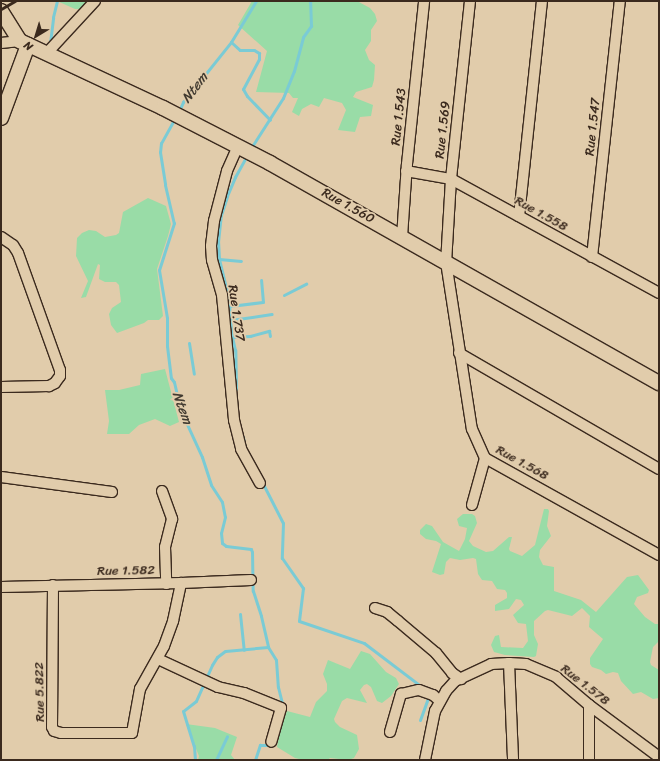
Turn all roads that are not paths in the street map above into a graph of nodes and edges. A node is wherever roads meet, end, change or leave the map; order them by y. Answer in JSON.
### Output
{"nodes":[{"id":1,"x":95,"y":1,"type":"edge"},
{"id":2,"x":424,"y":1,"type":"edge"},
{"id":3,"x":470,"y":1,"type":"edge"},
{"id":4,"x":542,"y":1,"type":"edge"},
{"id":5,"x":620,"y":1,"type":"edge"},
{"id":6,"x":1,"y":11,"type":"edge"},
{"id":7,"x":1,"y":43,"type":"edge"},
{"id":8,"x":24,"y":43,"type":"junction"},
{"id":9,"x":46,"y":54,"type":"junction"},
{"id":10,"x":1,"y":118,"type":"edge"},
{"id":11,"x":238,"y":146,"type":"junction"},
{"id":12,"x":406,"y":171,"type":"junction"},
{"id":13,"x":451,"y":179,"type":"junction"},
{"id":14,"x":519,"y":216,"type":"junction"},
{"id":15,"x":402,"y":236,"type":"junction"},
{"id":16,"x":1,"y":237,"type":"edge"},
{"id":17,"x":592,"y":257,"type":"junction"},
{"id":18,"x":446,"y":262,"type":"junction"},
{"id":19,"x":659,"y":293,"type":"edge"},
{"id":20,"x":459,"y":353,"type":"junction"},
{"id":21,"x":659,"y":383,"type":"edge"},
{"id":22,"x":1,"y":387,"type":"edge"},
{"id":23,"x":485,"y":458,"type":"junction"},
{"id":24,"x":659,"y":470,"type":"edge"},
{"id":25,"x":1,"y":477,"type":"edge"},
{"id":26,"x":260,"y":483,"type":"dead end"},
{"id":27,"x":162,"y":491,"type":"dead end"},
{"id":28,"x":112,"y":492,"type":"dead end"},
{"id":29,"x":472,"y":505,"type":"dead end"},
{"id":30,"x":659,"y":555,"type":"edge"},
{"id":31,"x":251,"y":580,"type":"dead end"},
{"id":32,"x":181,"y":583,"type":"junction"},
{"id":33,"x":166,"y":584,"type":"junction"},
{"id":34,"x":53,"y":585,"type":"junction"},
{"id":35,"x":1,"y":587,"type":"edge"},
{"id":36,"x":375,"y":608,"type":"dead end"},
{"id":37,"x":158,"y":659,"type":"junction"},
{"id":38,"x":509,"y":663,"type":"junction"},
{"id":39,"x":461,"y":678,"type":"junction"},
{"id":40,"x":440,"y":701,"type":"junction"},
{"id":41,"x":589,"y":705,"type":"junction"},
{"id":42,"x":390,"y":732,"type":"dead end"},
{"id":43,"x":271,"y":742,"type":"dead end"},
{"id":44,"x":659,"y":757,"type":"edge"},
{"id":45,"x":425,"y":760,"type":"edge"},
{"id":46,"x":513,"y":760,"type":"edge"},
{"id":47,"x":589,"y":760,"type":"edge"}],
"edges":[{"from":1,"to":9,"type":"street"},
{"from":2,"to":12,"type":"street","name":"Rue 1.543"},
{"from":3,"to":13,"type":"street","name":"Rue 1.569"},
{"from":4,"to":14,"type":"street"},
{"from":5,"to":17,"type":"street","name":"Rue 1.547"},
{"from":6,"to":8,"type":"main road"},
{"from":7,"to":8,"type":"street"},
{"from":8,"to":9,"type":"main road","name":"Rue 1.560"},
{"from":8,"to":10,"type":"main road"},
{"from":9,"to":11,"type":"main road","name":"Rue 1.560"},
{"from":11,"to":15,"type":"main road","name":"Rue 1.560"},
{"from":11,"to":26,"type":"street","name":"Rue 1.737"},
{"from":12,"to":13,"type":"street","name":"Rue 1.558"},
{"from":12,"to":15,"type":"street","name":"Rue 1.543"},
{"from":13,"to":14,"type":"street","name":"Rue 1.558"},
{"from":13,"to":18,"type":"street","name":"Rue 1.569"},
{"from":14,"to":17,"type":"street","name":"Rue 1.558"},
{"from":15,"to":18,"type":"main road","name":"Rue 1.560"},
{"from":16,"to":22,"type":"street"},
{"from":17,"to":19,"type":"street","name":"Rue 1.558"},
{"from":18,"to":20,"type":"street","name":"Rue 1.568"},
{"from":18,"to":21,"type":"main road","name":"Rue 1.560"},
{"from":20,"to":23,"type":"street","name":"Rue 1.568"},
{"from":20,"to":24,"type":"street"},
{"from":23,"to":29,"type":"street"},
{"from":23,"to":30,"type":"street","name":"Rue 1.568"},
{"from":25,"to":28,"type":"street"},
{"from":27,"to":33,"type":"street"},
{"from":31,"to":32,"type":"street","name":"Rue 1.582"},
{"from":32,"to":33,"type":"street","name":"Rue 1.582"},
{"from":32,"to":37,"type":"street","name":"Rue 5.822"},
{"from":33,"to":34,"type":"street","name":"Rue 1.582"},
{"from":34,"to":35,"type":"street","name":"Rue 1.582"},
{"from":34,"to":37,"type":"street","name":"Rue 5.822"},
{"from":36,"to":39,"type":"street"},
{"from":37,"to":43,"type":"street"},
{"from":38,"to":39,"type":"street","name":"Rue 1.578"},
{"from":38,"to":41,"type":"street","name":"Rue 1.578"},
{"from":38,"to":46,"type":"street"},
{"from":39,"to":40,"type":"street","name":"Rue 1.578"},
{"from":40,"to":42,"type":"street"},
{"from":40,"to":45,"type":"street","name":"Rue 1.578"},
{"from":41,"to":44,"type":"street","name":"Rue 1.578"},
{"from":41,"to":47,"type":"street"}]}
